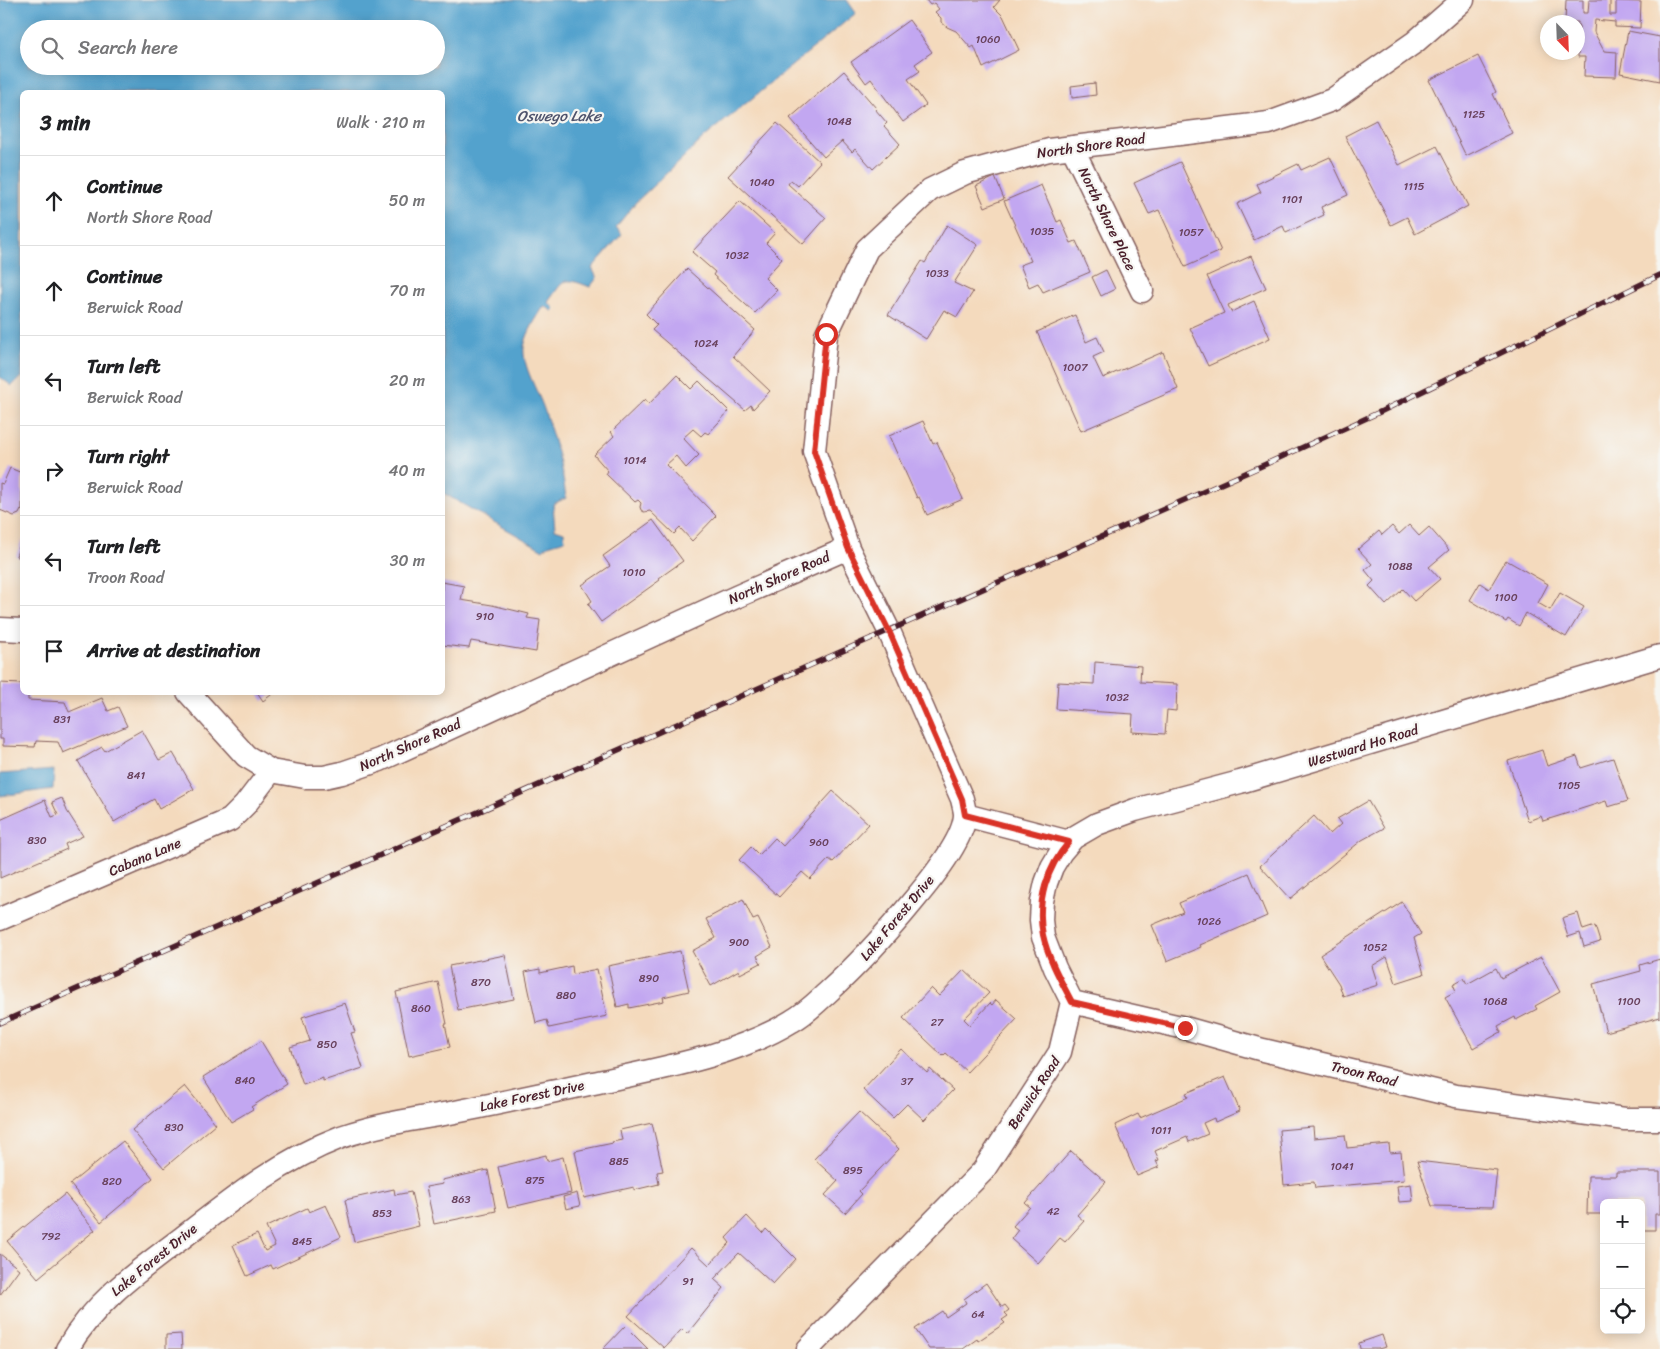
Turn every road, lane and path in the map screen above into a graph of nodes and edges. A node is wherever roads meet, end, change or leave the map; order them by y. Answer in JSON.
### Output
{"nodes":[{"id":1,"x":1463,"y":0,"type":"edge"},
{"id":2,"x":1072,"y":148,"type":"junction"},
{"id":3,"x":1142,"y":291,"type":"dead end"},
{"id":4,"x":848,"y":548,"type":"junction"},
{"id":5,"x":0,"y":629,"type":"edge"},
{"id":6,"x":20,"y":630,"type":"edge"},
{"id":7,"x":1660,"y":656,"type":"edge"},
{"id":8,"x":191,"y":695,"type":"edge"},
{"id":9,"x":271,"y":771,"type":"junction"},
{"id":10,"x":965,"y":815,"type":"junction"},
{"id":11,"x":1069,"y":842,"type":"junction"},
{"id":12,"x":0,"y":919,"type":"edge"},
{"id":13,"x":1072,"y":1002,"type":"junction"},
{"id":14,"x":1660,"y":1119,"type":"edge"},
{"id":15,"x":67,"y":1349,"type":"edge"},
{"id":16,"x":808,"y":1349,"type":"edge"}],
"edges":[{"from":1,"to":2,"type":"street","name":"North Shore Road"},
{"from":2,"to":3,"type":"street","name":"North Shore Place"},
{"from":2,"to":4,"type":"street","name":"North Shore Road"},
{"from":4,"to":9,"type":"street","name":"North Shore Road"},
{"from":4,"to":10,"type":"street"},
{"from":5,"to":6,"type":"street"},
{"from":7,"to":11,"type":"street","name":"Westward Ho Road"},
{"from":8,"to":9,"type":"street","name":"North Shore Road"},
{"from":9,"to":12,"type":"street","name":"Cabana Lane"},
{"from":10,"to":11,"type":"street"},
{"from":10,"to":15,"type":"street","name":"Lake Forest Drive"},
{"from":11,"to":13,"type":"street"},
{"from":13,"to":14,"type":"street","name":"Troon Road"},
{"from":13,"to":16,"type":"street","name":"Berwick Road"}]}
